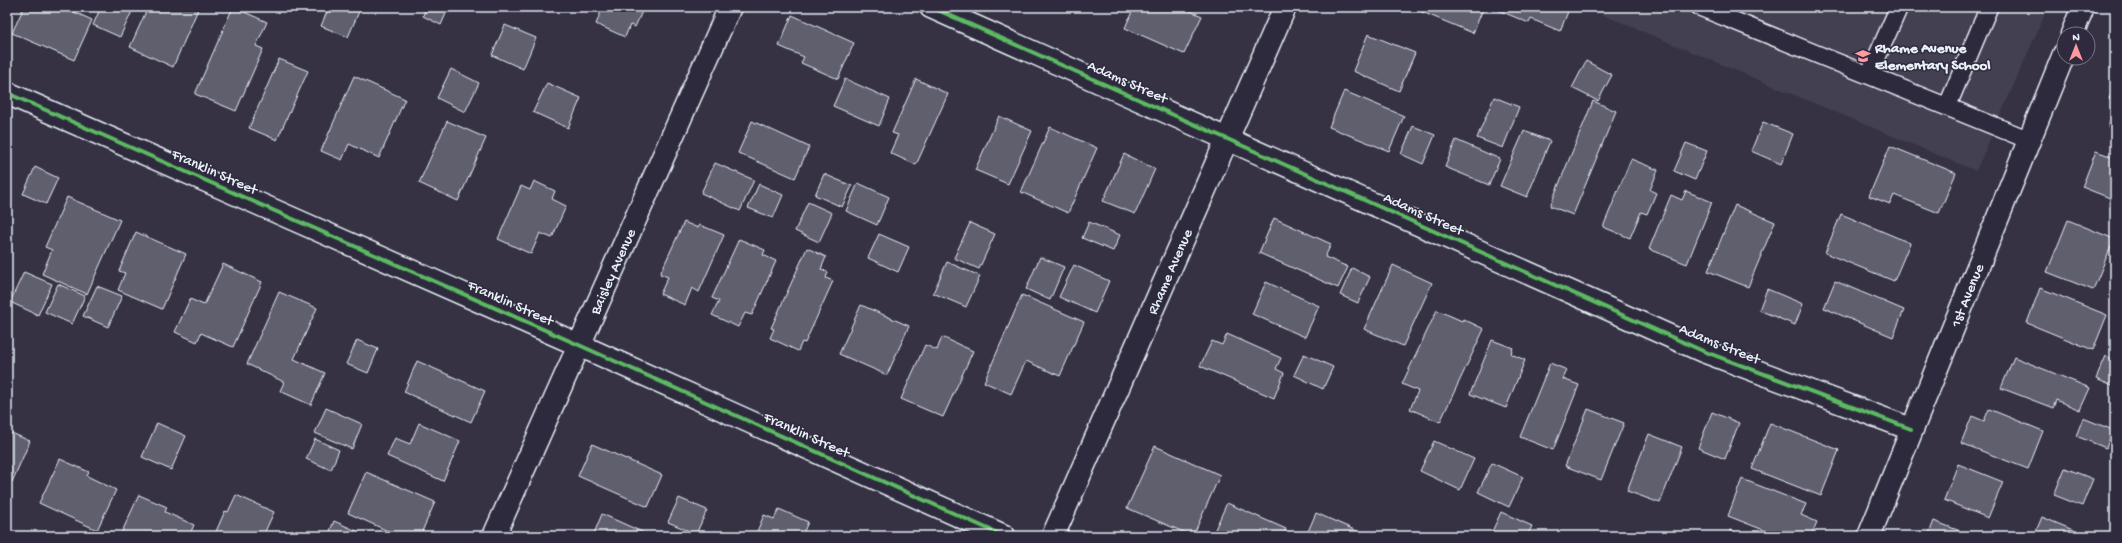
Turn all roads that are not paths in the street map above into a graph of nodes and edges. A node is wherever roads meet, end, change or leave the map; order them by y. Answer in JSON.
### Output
{"nodes":[{"id":1,"x":730,"y":7,"type":"edge"},
{"id":2,"x":931,"y":7,"type":"edge"},
{"id":3,"x":1285,"y":7,"type":"edge"},
{"id":4,"x":1700,"y":7,"type":"edge"},
{"id":5,"x":1899,"y":7,"type":"edge"},
{"id":6,"x":1989,"y":7,"type":"edge"},
{"id":7,"x":2083,"y":7,"type":"edge"},
{"id":8,"x":2075,"y":26,"type":"edge"},
{"id":9,"x":2059,"y":66,"type":"edge"},
{"id":10,"x":1870,"y":75,"type":"junction"},
{"id":11,"x":7,"y":93,"type":"edge"},
{"id":12,"x":1947,"y":107,"type":"junction"},
{"id":13,"x":1229,"y":139,"type":"junction"},
{"id":14,"x":2029,"y":140,"type":"junction"},
{"id":15,"x":579,"y":345,"type":"junction"},
{"id":16,"x":1912,"y":429,"type":"junction"},
{"id":17,"x":494,"y":536,"type":"edge"},
{"id":18,"x":1004,"y":536,"type":"edge"},
{"id":19,"x":1053,"y":536,"type":"edge"},
{"id":20,"x":1869,"y":536,"type":"edge"}],
"edges":[{"from":1,"to":15,"type":"street","name":"Baisley Avenue"},
{"from":2,"to":13,"type":"street","name":"Adams Street"},
{"from":3,"to":13,"type":"street","name":"Rhame Avenue"},
{"from":4,"to":10,"type":"lane"},
{"from":5,"to":10,"type":"lane"},
{"from":6,"to":12,"type":"lane"},
{"from":7,"to":8,"type":"street"},
{"from":9,"to":14,"type":"street","name":"1st Avenue"},
{"from":10,"to":12,"type":"lane"},
{"from":11,"to":15,"type":"street","name":"Franklin Street"},
{"from":12,"to":14,"type":"lane"},
{"from":13,"to":16,"type":"street","name":"Adams Street"},
{"from":13,"to":19,"type":"street","name":"Rhame Avenue"},
{"from":14,"to":16,"type":"street","name":"1st Avenue"},
{"from":15,"to":17,"type":"street","name":"Baisley Avenue"},
{"from":15,"to":18,"type":"street","name":"Franklin Street"},
{"from":16,"to":20,"type":"street","name":"1st Avenue"}]}
